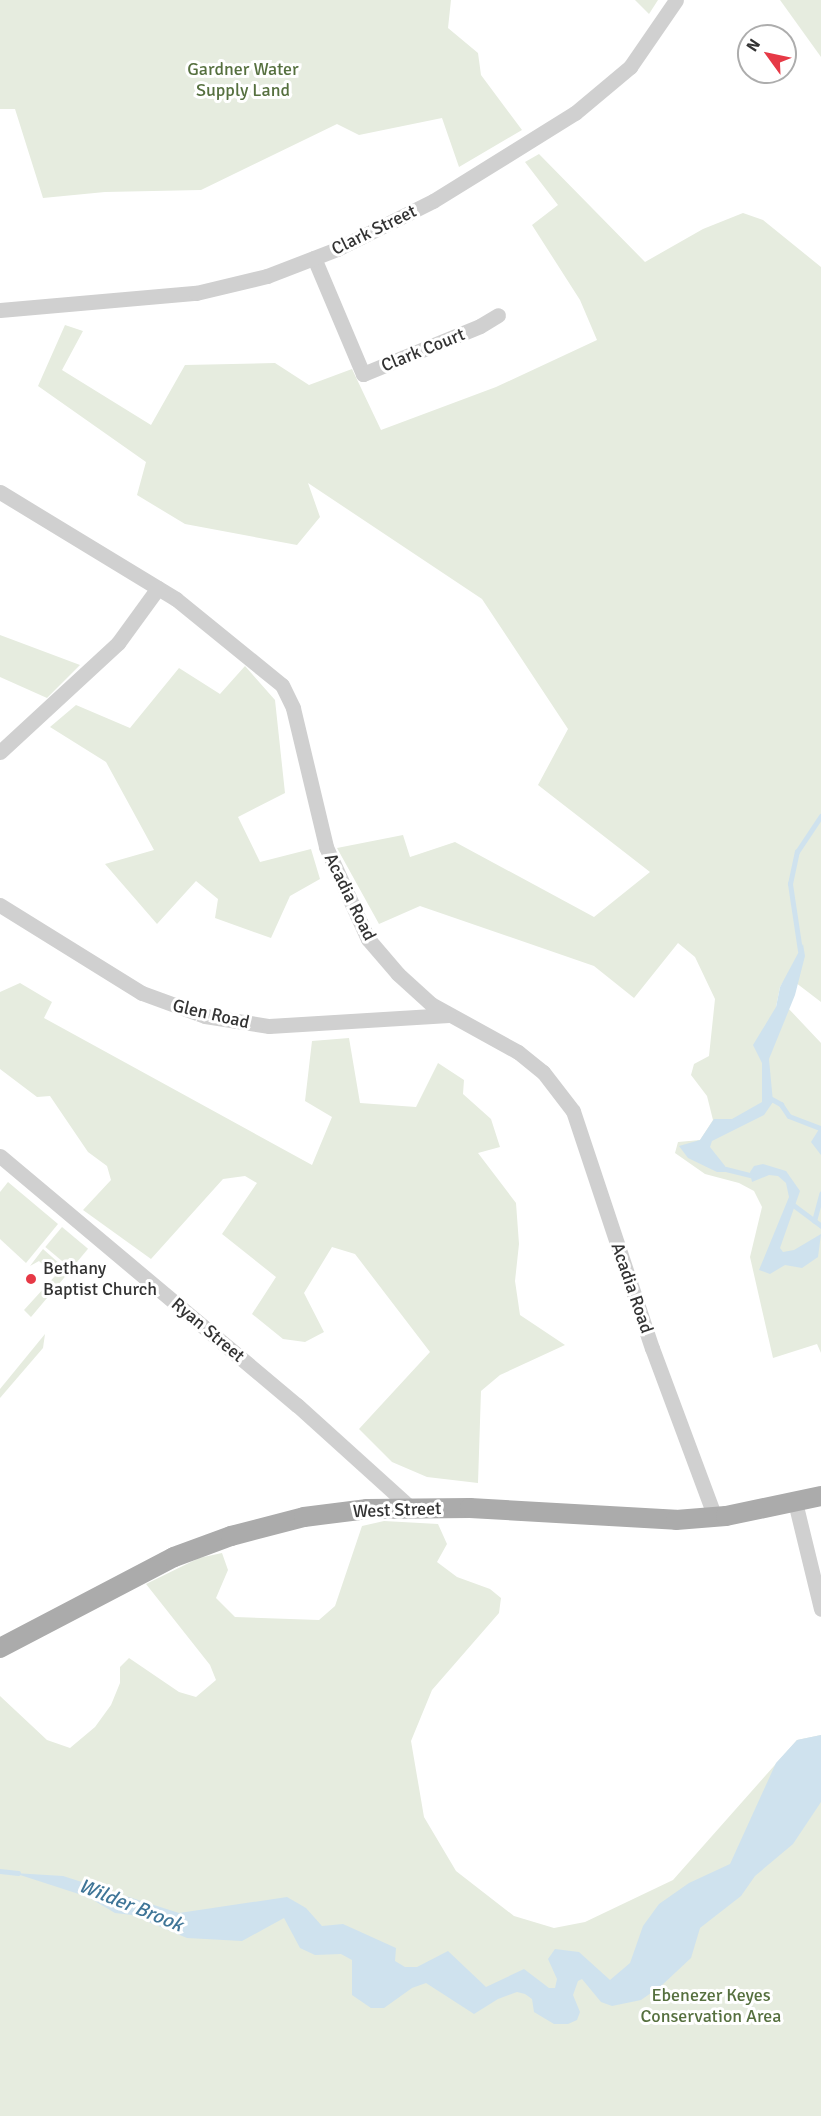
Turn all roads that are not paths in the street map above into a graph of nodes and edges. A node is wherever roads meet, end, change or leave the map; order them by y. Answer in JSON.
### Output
{"nodes":[{"id":1,"x":676,"y":0,"type":"edge"},
{"id":2,"x":314,"y":258,"type":"junction"},
{"id":3,"x":0,"y":310,"type":"edge"},
{"id":4,"x":498,"y":315,"type":"dead end"},
{"id":5,"x":0,"y":492,"type":"edge"},
{"id":6,"x":158,"y":588,"type":"junction"},
{"id":7,"x":0,"y":752,"type":"edge"},
{"id":8,"x":0,"y":904,"type":"edge"},
{"id":9,"x":449,"y":1015,"type":"junction"},
{"id":10,"x":0,"y":1156,"type":"edge"},
{"id":11,"x":821,"y":1496,"type":"edge"},
{"id":12,"x":795,"y":1502,"type":"junction"},
{"id":13,"x":411,"y":1508,"type":"junction"},
{"id":14,"x":715,"y":1517,"type":"junction"},
{"id":15,"x":821,"y":1609,"type":"edge"},
{"id":16,"x":0,"y":1648,"type":"edge"}],
"edges":[{"from":1,"to":2,"type":"street","name":"Clark Street"},
{"from":2,"to":3,"type":"street","name":"Clark Street"},
{"from":2,"to":4,"type":"street","name":"Clark Court"},
{"from":5,"to":6,"type":"street","name":"Acadia Road"},
{"from":6,"to":7,"type":"street"},
{"from":6,"to":9,"type":"street","name":"Acadia Road"},
{"from":8,"to":9,"type":"street","name":"Glen Road"},
{"from":9,"to":14,"type":"street","name":"Acadia Road"},
{"from":10,"to":13,"type":"street","name":"Ryan Street"},
{"from":11,"to":12,"type":"main road","name":"West Street"},
{"from":12,"to":14,"type":"main road","name":"West Street"},
{"from":12,"to":15,"type":"street"},
{"from":13,"to":14,"type":"main road","name":"West Street"},
{"from":13,"to":16,"type":"main road","name":"West Street"}]}
